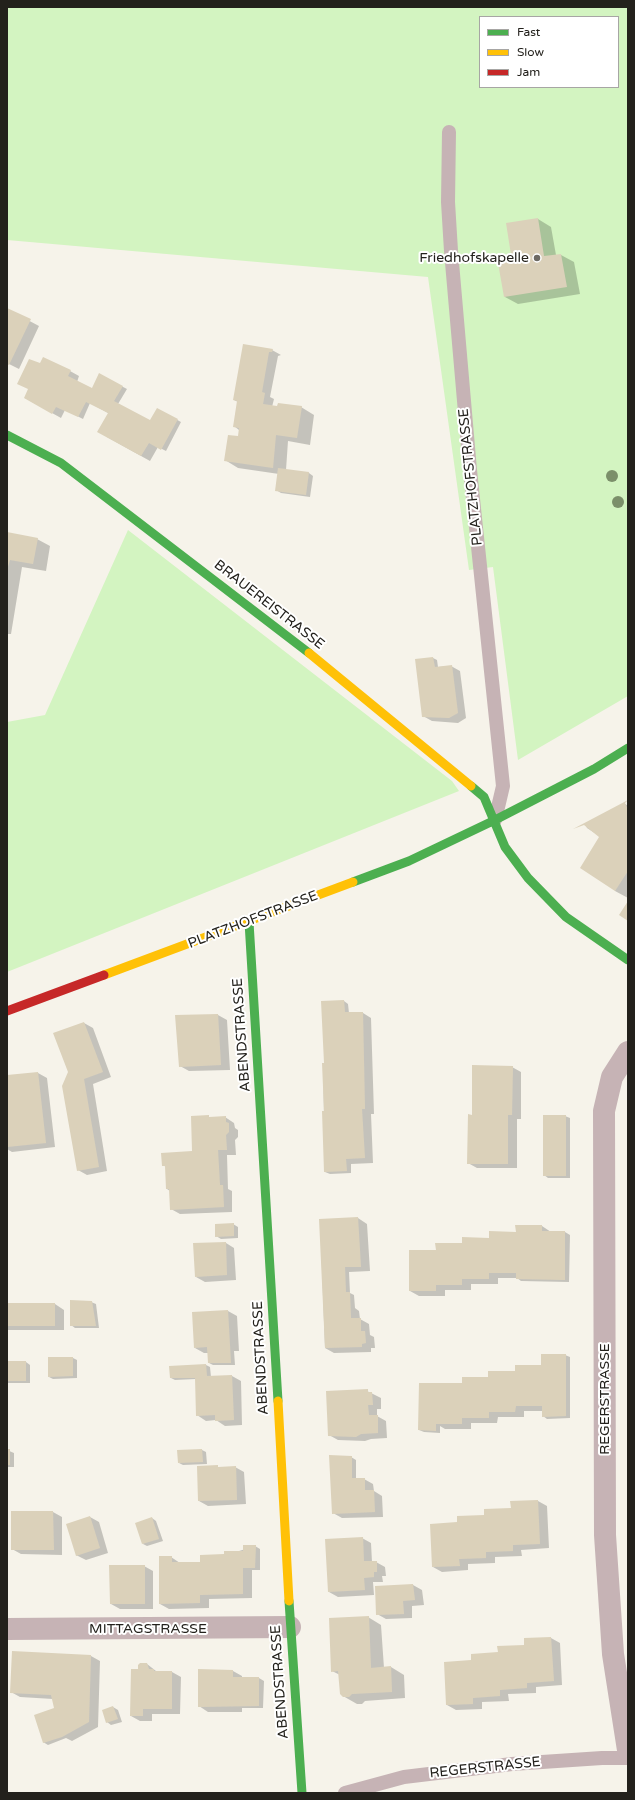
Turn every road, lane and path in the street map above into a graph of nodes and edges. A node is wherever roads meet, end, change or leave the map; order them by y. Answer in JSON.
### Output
{"nodes":[{"id":1,"x":449,"y":132,"type":"dead end"},
{"id":2,"x":7,"y":435,"type":"edge"},
{"id":3,"x":628,"y":748,"type":"edge"},
{"id":4,"x":496,"y":820,"type":"junction"},
{"id":5,"x":249,"y":922,"type":"junction"},
{"id":6,"x":628,"y":960,"type":"edge"},
{"id":7,"x":7,"y":1011,"type":"edge"},
{"id":8,"x":628,"y":1052,"type":"edge"},
{"id":9,"x":290,"y":1627,"type":"junction"},
{"id":10,"x":7,"y":1629,"type":"edge"},
{"id":11,"x":628,"y":1750,"type":"edge"},
{"id":12,"x":628,"y":1758,"type":"edge"},
{"id":13,"x":302,"y":1793,"type":"edge"},
{"id":14,"x":345,"y":1793,"type":"edge"}],
"edges":[{"from":1,"to":4,"type":"lane","name":"PLATZHOFSTRASSE"},
{"from":2,"to":4,"type":"street","name":"BRAUEREISTRASSE"},
{"from":3,"to":4,"type":"street","name":"PLATZHOFSTRASSE"},
{"from":4,"to":5,"type":"street","name":"PLATZHOFSTRASSE"},
{"from":4,"to":6,"type":"street"},
{"from":5,"to":7,"type":"street","name":"PLATZHOFSTRASSE"},
{"from":5,"to":9,"type":"street","name":"ABENDSTRASSE"},
{"from":8,"to":11,"type":"street","name":"REGERSTRASSE"},
{"from":9,"to":10,"type":"street","name":"MITTAGSTRASSE"},
{"from":9,"to":13,"type":"street","name":"ABENDSTRASSE"},
{"from":12,"to":14,"type":"lane","name":"REGERSTRASSE"}]}
